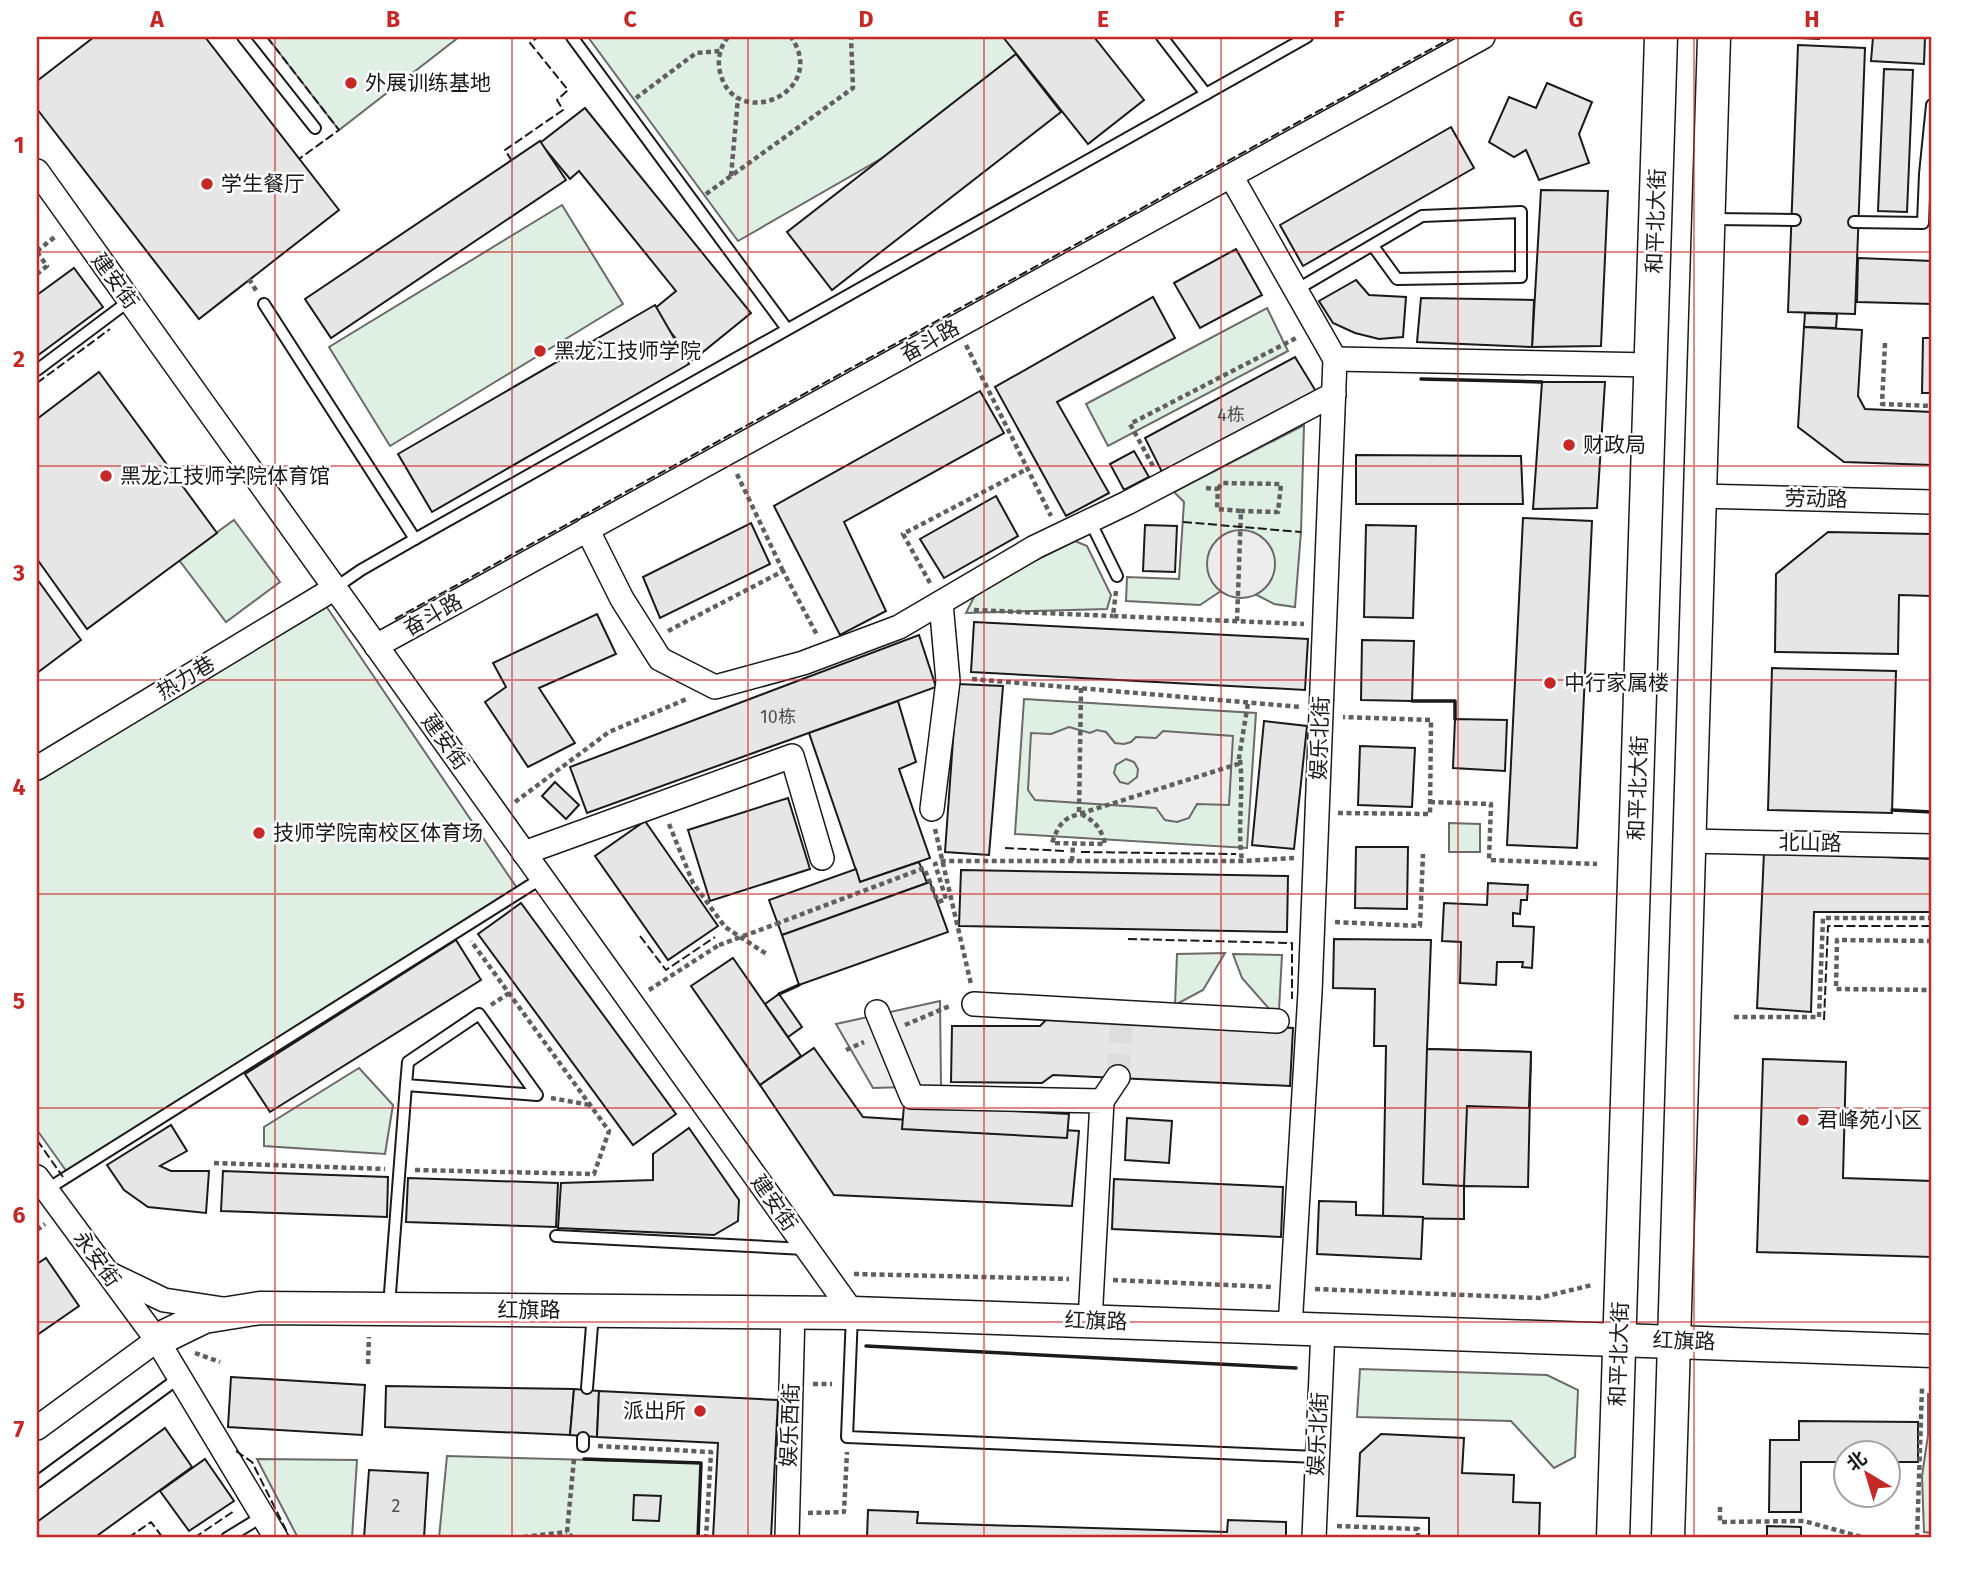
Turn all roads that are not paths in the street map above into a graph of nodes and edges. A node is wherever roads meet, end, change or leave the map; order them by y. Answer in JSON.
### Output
{"nodes":[{"id":1,"x":243,"y":37,"type":"edge"},
{"id":2,"x":572,"y":37,"type":"edge"},
{"id":3,"x":1162,"y":37,"type":"edge"},
{"id":4,"x":1307,"y":37,"type":"edge"},
{"id":5,"x":1483,"y":37,"type":"edge"},
{"id":6,"x":1661,"y":37,"type":"edge"},
{"id":7,"x":1714,"y":37,"type":"edge"},
{"id":8,"x":1206,"y":93,"type":"junction"},
{"id":9,"x":1932,"y":105,"type":"edge"},
{"id":10,"x":315,"y":128,"type":"dead end"},
{"id":11,"x":37,"y":171,"type":"edge"},
{"id":12,"x":1231,"y":176,"type":"junction"},
{"id":13,"x":1708,"y":219,"type":"junction"},
{"id":14,"x":1795,"y":220,"type":"dead end"},
{"id":15,"x":1854,"y":222,"type":"dead end"},
{"id":16,"x":1373,"y":246,"type":"junction"},
{"id":17,"x":1296,"y":290,"type":"junction"},
{"id":18,"x":130,"y":301,"type":"junction"},
{"id":19,"x":264,"y":304,"type":"dead end"},
{"id":20,"x":787,"y":329,"type":"junction"},
{"id":21,"x":1335,"y":359,"type":"junction"},
{"id":22,"x":1651,"y":365,"type":"junction"},
{"id":23,"x":37,"y":370,"type":"edge"},
{"id":24,"x":1334,"y":394,"type":"junction"},
{"id":25,"x":1699,"y":496,"type":"junction"},
{"id":26,"x":1932,"y":502,"type":"edge"},
{"id":27,"x":1090,"y":521,"type":"junction"},
{"id":28,"x":587,"y":529,"type":"junction"},
{"id":29,"x":415,"y":539,"type":"junction"},
{"id":30,"x":1117,"y":576,"type":"road end"},
{"id":31,"x":335,"y":588,"type":"junction"},
{"id":32,"x":941,"y":603,"type":"junction"},
{"id":33,"x":376,"y":646,"type":"junction"},
{"id":34,"x":37,"y":768,"type":"edge"},
{"id":35,"x":932,"y":809,"type":"dead end"},
{"id":36,"x":1688,"y":841,"type":"junction"},
{"id":37,"x":1932,"y":846,"type":"edge"},
{"id":38,"x":524,"y":853,"type":"junction"},
{"id":39,"x":822,"y":858,"type":"dead end"},
{"id":40,"x":542,"y":878,"type":"junction"},
{"id":41,"x":975,"y":1004,"type":"road end"},
{"id":42,"x":1277,"y":1021,"type":"dead end"},
{"id":43,"x":881,"y":1023,"type":"road end"},
{"id":44,"x":1118,"y":1077,"type":"tunnel mouth"},
{"id":45,"x":406,"y":1085,"type":"junction"},
{"id":46,"x":1102,"y":1101,"type":"junction"},
{"id":47,"x":41,"y":1184,"type":"edge"},
{"id":48,"x":556,"y":1236,"type":"dead end"},
{"id":49,"x":807,"y":1249,"type":"junction"},
{"id":50,"x":107,"y":1272,"type":"junction"},
{"id":51,"x":389,"y":1309,"type":"junction"},
{"id":52,"x":248,"y":1310,"type":"junction"},
{"id":53,"x":593,"y":1310,"type":"junction"},
{"id":54,"x":793,"y":1312,"type":"junction"},
{"id":55,"x":853,"y":1312,"type":"junction"},
{"id":56,"x":1090,"y":1321,"type":"junction"},
{"id":57,"x":1290,"y":1328,"type":"junction"},
{"id":58,"x":1323,"y":1329,"type":"junction"},
{"id":59,"x":1620,"y":1339,"type":"junction"},
{"id":60,"x":158,"y":1340,"type":"junction"},
{"id":61,"x":1674,"y":1340,"type":"junction"},
{"id":62,"x":1932,"y":1351,"type":"edge"},
{"id":63,"x":180,"y":1377,"type":"junction"},
{"id":64,"x":587,"y":1388,"type":"dead end"},
{"id":65,"x":37,"y":1428,"type":"edge"},
{"id":66,"x":1316,"y":1457,"type":"junction"},
{"id":67,"x":37,"y":1482,"type":"edge"},
{"id":68,"x":263,"y":1516,"type":"junction"},
{"id":69,"x":1315,"y":1532,"type":"edge"},
{"id":70,"x":227,"y":1538,"type":"edge"},
{"id":71,"x":276,"y":1538,"type":"edge"},
{"id":72,"x":787,"y":1538,"type":"edge"},
{"id":73,"x":1613,"y":1538,"type":"edge"},
{"id":74,"x":1668,"y":1538,"type":"edge"}],
"edges":[{"from":1,"to":10,"type":"lane"},
{"from":2,"to":20,"type":"lane"},
{"from":3,"to":8,"type":"lane"},
{"from":4,"to":8,"type":"lane"},
{"from":5,"to":12,"type":"street","name":"奋斗路"},
{"from":6,"to":22,"type":"main road","name":"和平北大街"},
{"from":7,"to":13,"type":"main road"},
{"from":8,"to":20,"type":"lane"},
{"from":9,"to":15,"type":"lane"},
{"from":11,"to":18,"type":"street","name":"建安街"},
{"from":12,"to":17,"type":"street"},
{"from":12,"to":28,"type":"street","name":"奋斗路"},
{"from":13,"to":14,"type":"lane"},
{"from":13,"to":25,"type":"main road"},
{"from":16,"to":16,"type":"lane"},
{"from":16,"to":17,"type":"lane"},
{"from":17,"to":21,"type":"street"},
{"from":18,"to":23,"type":"lane"},
{"from":18,"to":31,"type":"street","name":"建安街"},
{"from":19,"to":29,"type":"lane"},
{"from":20,"to":29,"type":"lane"},
{"from":21,"to":22,"type":"street"},
{"from":21,"to":24,"type":"street","name":"娱乐北街"},
{"from":22,"to":59,"type":"main road","name":"和平北大街"},
{"from":24,"to":27,"type":"street"},
{"from":24,"to":57,"type":"street","name":"娱乐北街"},
{"from":25,"to":26,"type":"street","name":"劳动路"},
{"from":25,"to":36,"type":"main road"},
{"from":27,"to":30,"type":"lane"},
{"from":27,"to":32,"type":"street"},
{"from":28,"to":32,"type":"street"},
{"from":28,"to":33,"type":"street","name":"奋斗路"},
{"from":29,"to":31,"type":"lane"},
{"from":31,"to":33,"type":"street","name":"建安街"},
{"from":31,"to":34,"type":"street","name":"热力巷"},
{"from":32,"to":35,"type":"street"},
{"from":33,"to":38,"type":"street","name":"建安街"},
{"from":36,"to":37,"type":"street","name":"北山路"},
{"from":36,"to":61,"type":"main road"},
{"from":38,"to":39,"type":"street"},
{"from":38,"to":40,"type":"street","name":"建安街"},
{"from":40,"to":47,"type":"lane"},
{"from":40,"to":49,"type":"street","name":"建安街"},
{"from":41,"to":42,"type":"street"},
{"from":43,"to":46,"type":"street"},
{"from":44,"to":46,"type":"street"},
{"from":45,"to":45,"type":"lane"},
{"from":45,"to":51,"type":"lane"},
{"from":46,"to":56,"type":"street"},
{"from":47,"to":50,"type":"street","name":"永安街"},
{"from":48,"to":49,"type":"lane"},
{"from":49,"to":55,"type":"street","name":"建安街"},
{"from":50,"to":52,"type":"street"},
{"from":50,"to":60,"type":"street","name":"永安街"},
{"from":51,"to":52,"type":"main road","name":"红旗路"},
{"from":51,"to":53,"type":"main road","name":"红旗路"},
{"from":52,"to":60,"type":"main road","name":"红旗路"},
{"from":53,"to":54,"type":"main road","name":"红旗路"},
{"from":53,"to":64,"type":"lane"},
{"from":54,"to":55,"type":"main road","name":"红旗路"},
{"from":54,"to":72,"type":"street","name":"娱乐西街"},
{"from":55,"to":56,"type":"main road","name":"红旗路"},
{"from":55,"to":66,"type":"lane"},
{"from":56,"to":57,"type":"main road","name":"红旗路"},
{"from":57,"to":58,"type":"main road","name":"红旗路"},
{"from":58,"to":59,"type":"main road","name":"红旗路"},
{"from":58,"to":66,"type":"street","name":"娱乐北街"},
{"from":59,"to":61,"type":"main road","name":"红旗路"},
{"from":59,"to":73,"type":"main road","name":"和平北大街"},
{"from":60,"to":63,"type":"street","name":"永安街"},
{"from":60,"to":65,"type":"street"},
{"from":61,"to":62,"type":"main road","name":"红旗路"},
{"from":61,"to":74,"type":"main road"},
{"from":63,"to":67,"type":"lane"},
{"from":63,"to":68,"type":"street","name":"永安街"},
{"from":66,"to":69,"type":"street","name":"娱乐北街"},
{"from":68,"to":70,"type":"lane"},
{"from":68,"to":71,"type":"street","name":"永安街"}]}
